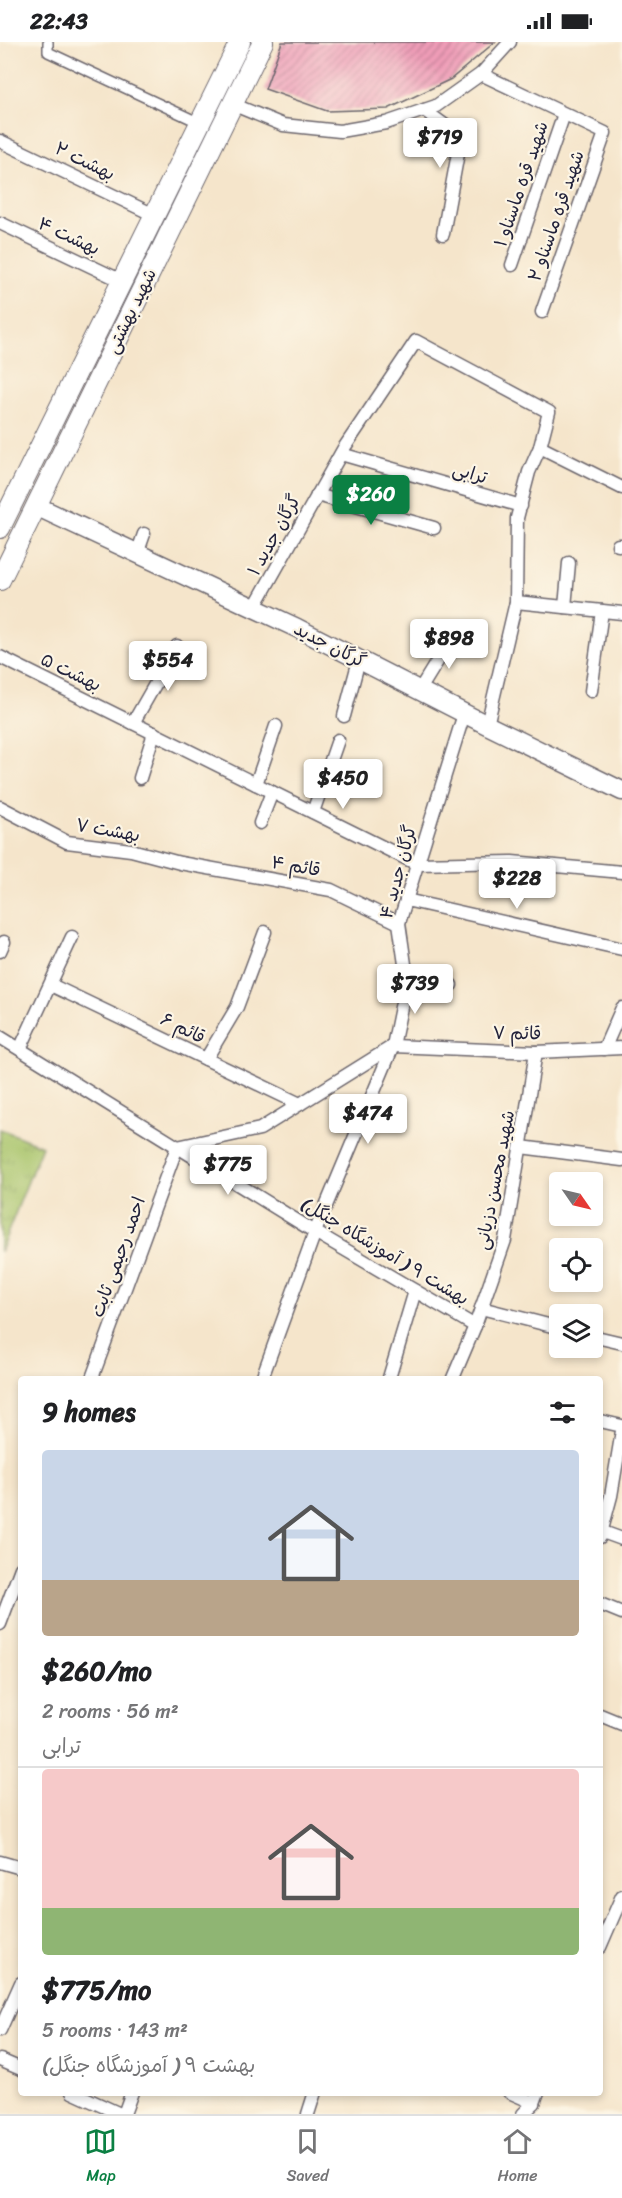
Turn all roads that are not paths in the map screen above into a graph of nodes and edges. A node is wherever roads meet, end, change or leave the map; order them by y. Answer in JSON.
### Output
{"nodes":[{"id":1,"x":48,"y":42,"type":"edge"},
{"id":2,"x":240,"y":42,"type":"edge"},
{"id":3,"x":263,"y":42,"type":"edge"},
{"id":4,"x":510,"y":42,"type":"edge"},
{"id":5,"x":481,"y":74,"type":"junction"},
{"id":6,"x":216,"y":90,"type":"junction"},
{"id":7,"x":234,"y":101,"type":"junction"},
{"id":8,"x":424,"y":110,"type":"junction"},
{"id":9,"x":564,"y":114,"type":"junction"},
{"id":10,"x":200,"y":123,"type":"junction"},
{"id":11,"x":0,"y":141,"type":"edge"},
{"id":12,"x":154,"y":215,"type":"junction"},
{"id":13,"x":0,"y":223,"type":"edge"},
{"id":14,"x":443,"y":234,"type":"dead end"},
{"id":15,"x":512,"y":265,"type":"dead end"},
{"id":16,"x":122,"y":281,"type":"junction"},
{"id":17,"x":542,"y":312,"type":"dead end"},
{"id":18,"x":83,"y":360,"type":"junction"},
{"id":19,"x":103,"y":369,"type":"junction"},
{"id":20,"x":540,"y":447,"type":"junction"},
{"id":21,"x":342,"y":451,"type":"junction"},
{"id":22,"x":622,"y":488,"type":"edge"},
{"id":23,"x":317,"y":495,"type":"junction"},
{"id":24,"x":36,"y":506,"type":"junction"},
{"id":25,"x":520,"y":506,"type":"junction"},
{"id":26,"x":0,"y":528,"type":"edge"},
{"id":27,"x":434,"y":528,"type":"dead end"},
{"id":28,"x":144,"y":534,"type":"dead end"},
{"id":29,"x":137,"y":554,"type":"junction"},
{"id":30,"x":569,"y":563,"type":"dead end"},
{"id":31,"x":0,"y":580,"type":"edge"},
{"id":32,"x":516,"y":602,"type":"junction"},
{"id":33,"x":566,"y":607,"type":"junction"},
{"id":34,"x":254,"y":608,"type":"junction"},
{"id":35,"x":602,"y":611,"type":"junction"},
{"id":36,"x":622,"y":613,"type":"edge"},
{"id":37,"x":454,"y":634,"type":"dead end"},
{"id":38,"x":177,"y":646,"type":"dead end"},
{"id":39,"x":0,"y":657,"type":"edge"},
{"id":40,"x":359,"y":660,"type":"junction"},
{"id":41,"x":591,"y":690,"type":"dead end"},
{"id":42,"x":419,"y":691,"type":"junction"},
{"id":43,"x":464,"y":714,"type":"junction"},
{"id":44,"x":344,"y":716,"type":"dead end"},
{"id":45,"x":133,"y":723,"type":"junction"},
{"id":46,"x":487,"y":725,"type":"junction"},
{"id":47,"x":276,"y":726,"type":"dead end"},
{"id":48,"x":154,"y":733,"type":"junction"},
{"id":49,"x":338,"y":740,"type":"dead end"},
{"id":50,"x":140,"y":778,"type":"dead end"},
{"id":51,"x":256,"y":784,"type":"junction"},
{"id":52,"x":622,"y":791,"type":"edge"},
{"id":53,"x":272,"y":792,"type":"junction"},
{"id":54,"x":0,"y":807,"type":"edge"},
{"id":55,"x":313,"y":812,"type":"junction"},
{"id":56,"x":260,"y":823,"type":"dead end"},
{"id":57,"x":180,"y":863,"type":"joint"},
{"id":58,"x":417,"y":864,"type":"junction"},
{"id":59,"x":622,"y":872,"type":"edge"},
{"id":60,"x":406,"y":900,"type":"junction"},
{"id":61,"x":399,"y":923,"type":"junction"},
{"id":62,"x":265,"y":932,"type":"dead end"},
{"id":63,"x":72,"y":937,"type":"dead end"},
{"id":64,"x":622,"y":949,"type":"edge"},
{"id":65,"x":407,"y":978,"type":"junction"},
{"id":66,"x":51,"y":985,"type":"junction"},
{"id":67,"x":451,"y":985,"type":"dead end"},
{"id":68,"x":622,"y":1008,"type":"edge"},
{"id":69,"x":0,"y":1037,"type":"edge"},
{"id":70,"x":393,"y":1046,"type":"junction"},
{"id":71,"x":622,"y":1048,"type":"edge"},
{"id":72,"x":20,"y":1049,"type":"junction"},
{"id":73,"x":604,"y":1049,"type":"junction"},
{"id":74,"x":536,"y":1052,"type":"junction"},
{"id":75,"x":206,"y":1059,"type":"junction"},
{"id":76,"x":300,"y":1104,"type":"junction"},
{"id":77,"x":177,"y":1147,"type":"junction"},
{"id":78,"x":521,"y":1147,"type":"junction"},
{"id":79,"x":622,"y":1160,"type":"edge"},
{"id":80,"x":315,"y":1232,"type":"junction"},
{"id":81,"x":415,"y":1291,"type":"junction"},
{"id":82,"x":482,"y":1308,"type":"junction"},
{"id":83,"x":549,"y":1325,"type":"edge"},
{"id":84,"x":475,"y":1326,"type":"junction"},
{"id":85,"x":603,"y":1339,"type":"edge"},
{"id":86,"x":622,"y":1343,"type":"edge"},
{"id":87,"x":93,"y":1376,"type":"edge"},
{"id":88,"x":263,"y":1376,"type":"edge"},
{"id":89,"x":390,"y":1376,"type":"edge"},
{"id":90,"x":454,"y":1376,"type":"edge"},
{"id":91,"x":603,"y":1422,"type":"edge"},
{"id":92,"x":622,"y":1426,"type":"edge"},
{"id":93,"x":622,"y":1431,"type":"edge"},
{"id":94,"x":617,"y":1498,"type":"edge"},
{"id":95,"x":603,"y":1527,"type":"edge"},
{"id":96,"x":603,"y":1534,"type":"edge"},
{"id":97,"x":622,"y":1539,"type":"edge"},
{"id":98,"x":18,"y":1576,"type":"edge"},
{"id":99,"x":603,"y":1605,"type":"edge"},
{"id":100,"x":622,"y":1613,"type":"edge"},
{"id":101,"x":0,"y":1624,"type":"edge"},
{"id":102,"x":603,"y":1716,"type":"edge"},
{"id":103,"x":622,"y":1724,"type":"edge"},
{"id":104,"x":0,"y":1862,"type":"edge"},
{"id":105,"x":18,"y":1867,"type":"edge"},
{"id":106,"x":622,"y":1896,"type":"edge"},
{"id":107,"x":603,"y":1940,"type":"edge"},
{"id":108,"x":18,"y":1990,"type":"edge"},
{"id":109,"x":0,"y":2030,"type":"edge"},
{"id":110,"x":0,"y":2060,"type":"edge"},
{"id":111,"x":18,"y":2068,"type":"edge"},
{"id":112,"x":81,"y":2096,"type":"edge"},
{"id":113,"x":130,"y":2096,"type":"edge"},
{"id":114,"x":314,"y":2096,"type":"edge"},
{"id":115,"x":536,"y":2098,"type":"edge"},
{"id":116,"x":122,"y":2114,"type":"edge"},
{"id":117,"x":308,"y":2114,"type":"edge"},
{"id":118,"x":523,"y":2114,"type":"edge"}],
"edges":[{"from":1,"to":10,"type":"street"},
{"from":2,"to":6,"type":"main road","name":"شهید بهشتی"},
{"from":3,"to":7,"type":"main road","name":"شهید بهشتی"},
{"from":4,"to":5,"type":"street"},
{"from":5,"to":8,"type":"street"},
{"from":5,"to":9,"type":"street"},
{"from":6,"to":7,"type":"main road"},
{"from":6,"to":10,"type":"main road","name":"شهید بهشتی"},
{"from":7,"to":8,"type":"street"},
{"from":7,"to":19,"type":"main road","name":"شهید بهشتی"},
{"from":8,"to":14,"type":"street"},
{"from":9,"to":15,"type":"street","name":"۱ شهید قره ماسناو"},
{"from":9,"to":17,"type":"street","name":"۲ شهید قره ماسناو"},
{"from":10,"to":12,"type":"main road","name":"شهید بهشتی"},
{"from":11,"to":12,"type":"street","name":"بهشت ۲"},
{"from":12,"to":16,"type":"main road","name":"شهید بهشتی"},
{"from":13,"to":16,"type":"street","name":"۴ بهشت"},
{"from":16,"to":18,"type":"main road","name":"شهید بهشتی"},
{"from":18,"to":19,"type":"main road"},
{"from":18,"to":26,"type":"main road","name":"شهید بهشتی"},
{"from":19,"to":24,"type":"main road","name":"شهید بهشتی"},
{"from":20,"to":21,"type":"street","name":"گرگان جدید ۱"},
{"from":20,"to":22,"type":"street"},
{"from":20,"to":25,"type":"street"},
{"from":21,"to":23,"type":"street","name":"گرگان جدید ۱"},
{"from":21,"to":25,"type":"street","name":"ترابی"},
{"from":23,"to":27,"type":"street"},
{"from":23,"to":34,"type":"street","name":"گرگان جدید ۱"},
{"from":24,"to":29,"type":"main road","name":"گرگان جدید"},
{"from":24,"to":31,"type":"main road","name":"شهید بهشتی"},
{"from":25,"to":32,"type":"street"},
{"from":28,"to":29,"type":"street"},
{"from":29,"to":34,"type":"main road","name":"گرگان جدید"},
{"from":30,"to":33,"type":"street"},
{"from":32,"to":33,"type":"street"},
{"from":32,"to":46,"type":"street"},
{"from":33,"to":35,"type":"street"},
{"from":34,"to":40,"type":"main road","name":"گرگان جدید"},
{"from":35,"to":36,"type":"street"},
{"from":35,"to":41,"type":"street"},
{"from":37,"to":42,"type":"street"},
{"from":38,"to":45,"type":"street"},
{"from":39,"to":45,"type":"street","name":"بهشت ۵"},
{"from":40,"to":42,"type":"main road","name":"گرگان جدید"},
{"from":40,"to":44,"type":"street"},
{"from":42,"to":43,"type":"main road","name":"گرگان جدید"},
{"from":43,"to":46,"type":"main road","name":"گرگان جدید"},
{"from":43,"to":58,"type":"street","name":"گرگان جدید ۴"},
{"from":45,"to":48,"type":"street","name":"بهشت ۵"},
{"from":46,"to":52,"type":"main road","name":"گرگان جدید"},
{"from":47,"to":51,"type":"street"},
{"from":48,"to":50,"type":"street"},
{"from":48,"to":51,"type":"street","name":"بهشت ۵"},
{"from":49,"to":55,"type":"street"},
{"from":51,"to":53,"type":"street","name":"بهشت ۵"},
{"from":53,"to":55,"type":"street","name":"بهشت ۵"},
{"from":53,"to":56,"type":"street"},
{"from":54,"to":57,"type":"street","name":"بهشت ۷"},
{"from":55,"to":58,"type":"street","name":"بهشت ۵"},
{"from":57,"to":61,"type":"street","name":"قائم ۴"},
{"from":58,"to":59,"type":"street"},
{"from":58,"to":60,"type":"street","name":"گرگان جدید ۴"},
{"from":60,"to":61,"type":"street","name":"گرگان جدید ۴"},
{"from":60,"to":64,"type":"street"},
{"from":61,"to":65,"type":"street","name":"گرگان جدید ۴"},
{"from":62,"to":75,"type":"street"},
{"from":63,"to":66,"type":"street"},
{"from":65,"to":67,"type":"street"},
{"from":65,"to":70,"type":"street","name":"گرگان جدید ۴"},
{"from":66,"to":72,"type":"street"},
{"from":66,"to":75,"type":"street","name":"قائم ۶"},
{"from":68,"to":73,"type":"street"},
{"from":69,"to":72,"type":"street","name":"بهشت ۹ ( آموزشگاه جنگل)"},
{"from":70,"to":74,"type":"street","name":"۷ قائم"},
{"from":70,"to":76,"type":"street"},
{"from":70,"to":80,"type":"street","name":"گرگان جدید ۴"},
{"from":71,"to":73,"type":"street","name":"۷ قائم"},
{"from":72,"to":77,"type":"street","name":"بهشت ۹ ( آموزشگاه جنگل)"},
{"from":73,"to":74,"type":"street","name":"۷ قائم"},
{"from":74,"to":78,"type":"street","name":"شهید محسن دزیانی"},
{"from":75,"to":76,"type":"street","name":"قائم ۶"},
{"from":76,"to":77,"type":"street"},
{"from":77,"to":80,"type":"street","name":"بهشت ۹ ( آموزشگاه جنگل)"},
{"from":77,"to":87,"type":"street","name":"احمد رحیمی ثابت"},
{"from":78,"to":79,"type":"street"},
{"from":78,"to":82,"type":"street","name":"شهید محسن دزیانی"},
{"from":80,"to":81,"type":"street","name":"بهشت ۹ ( آموزشگاه جنگل)"},
{"from":80,"to":88,"type":"street","name":"گرگان جدید ۴"},
{"from":81,"to":84,"type":"street","name":"بهشت ۹ ( آموزشگاه جنگل)"},
{"from":81,"to":89,"type":"street"},
{"from":82,"to":83,"type":"street"},
{"from":82,"to":84,"type":"street","name":"شهید محسن دزیانی"},
{"from":84,"to":90,"type":"street","name":"شهید محسن دزیانی"},
{"from":85,"to":86,"type":"street"},
{"from":91,"to":92,"type":"street"},
{"from":93,"to":94,"type":"street"},
{"from":94,"to":95,"type":"street"},
{"from":96,"to":97,"type":"street"},
{"from":98,"to":101,"type":"street"},
{"from":99,"to":100,"type":"street"},
{"from":102,"to":103,"type":"street"},
{"from":104,"to":105,"type":"street"},
{"from":106,"to":107,"type":"street"},
{"from":108,"to":109,"type":"street"},
{"from":110,"to":111,"type":"street"},
{"from":112,"to":116,"type":"street"},
{"from":113,"to":116,"type":"street"},
{"from":114,"to":117,"type":"street"},
{"from":115,"to":118,"type":"street"}]}
